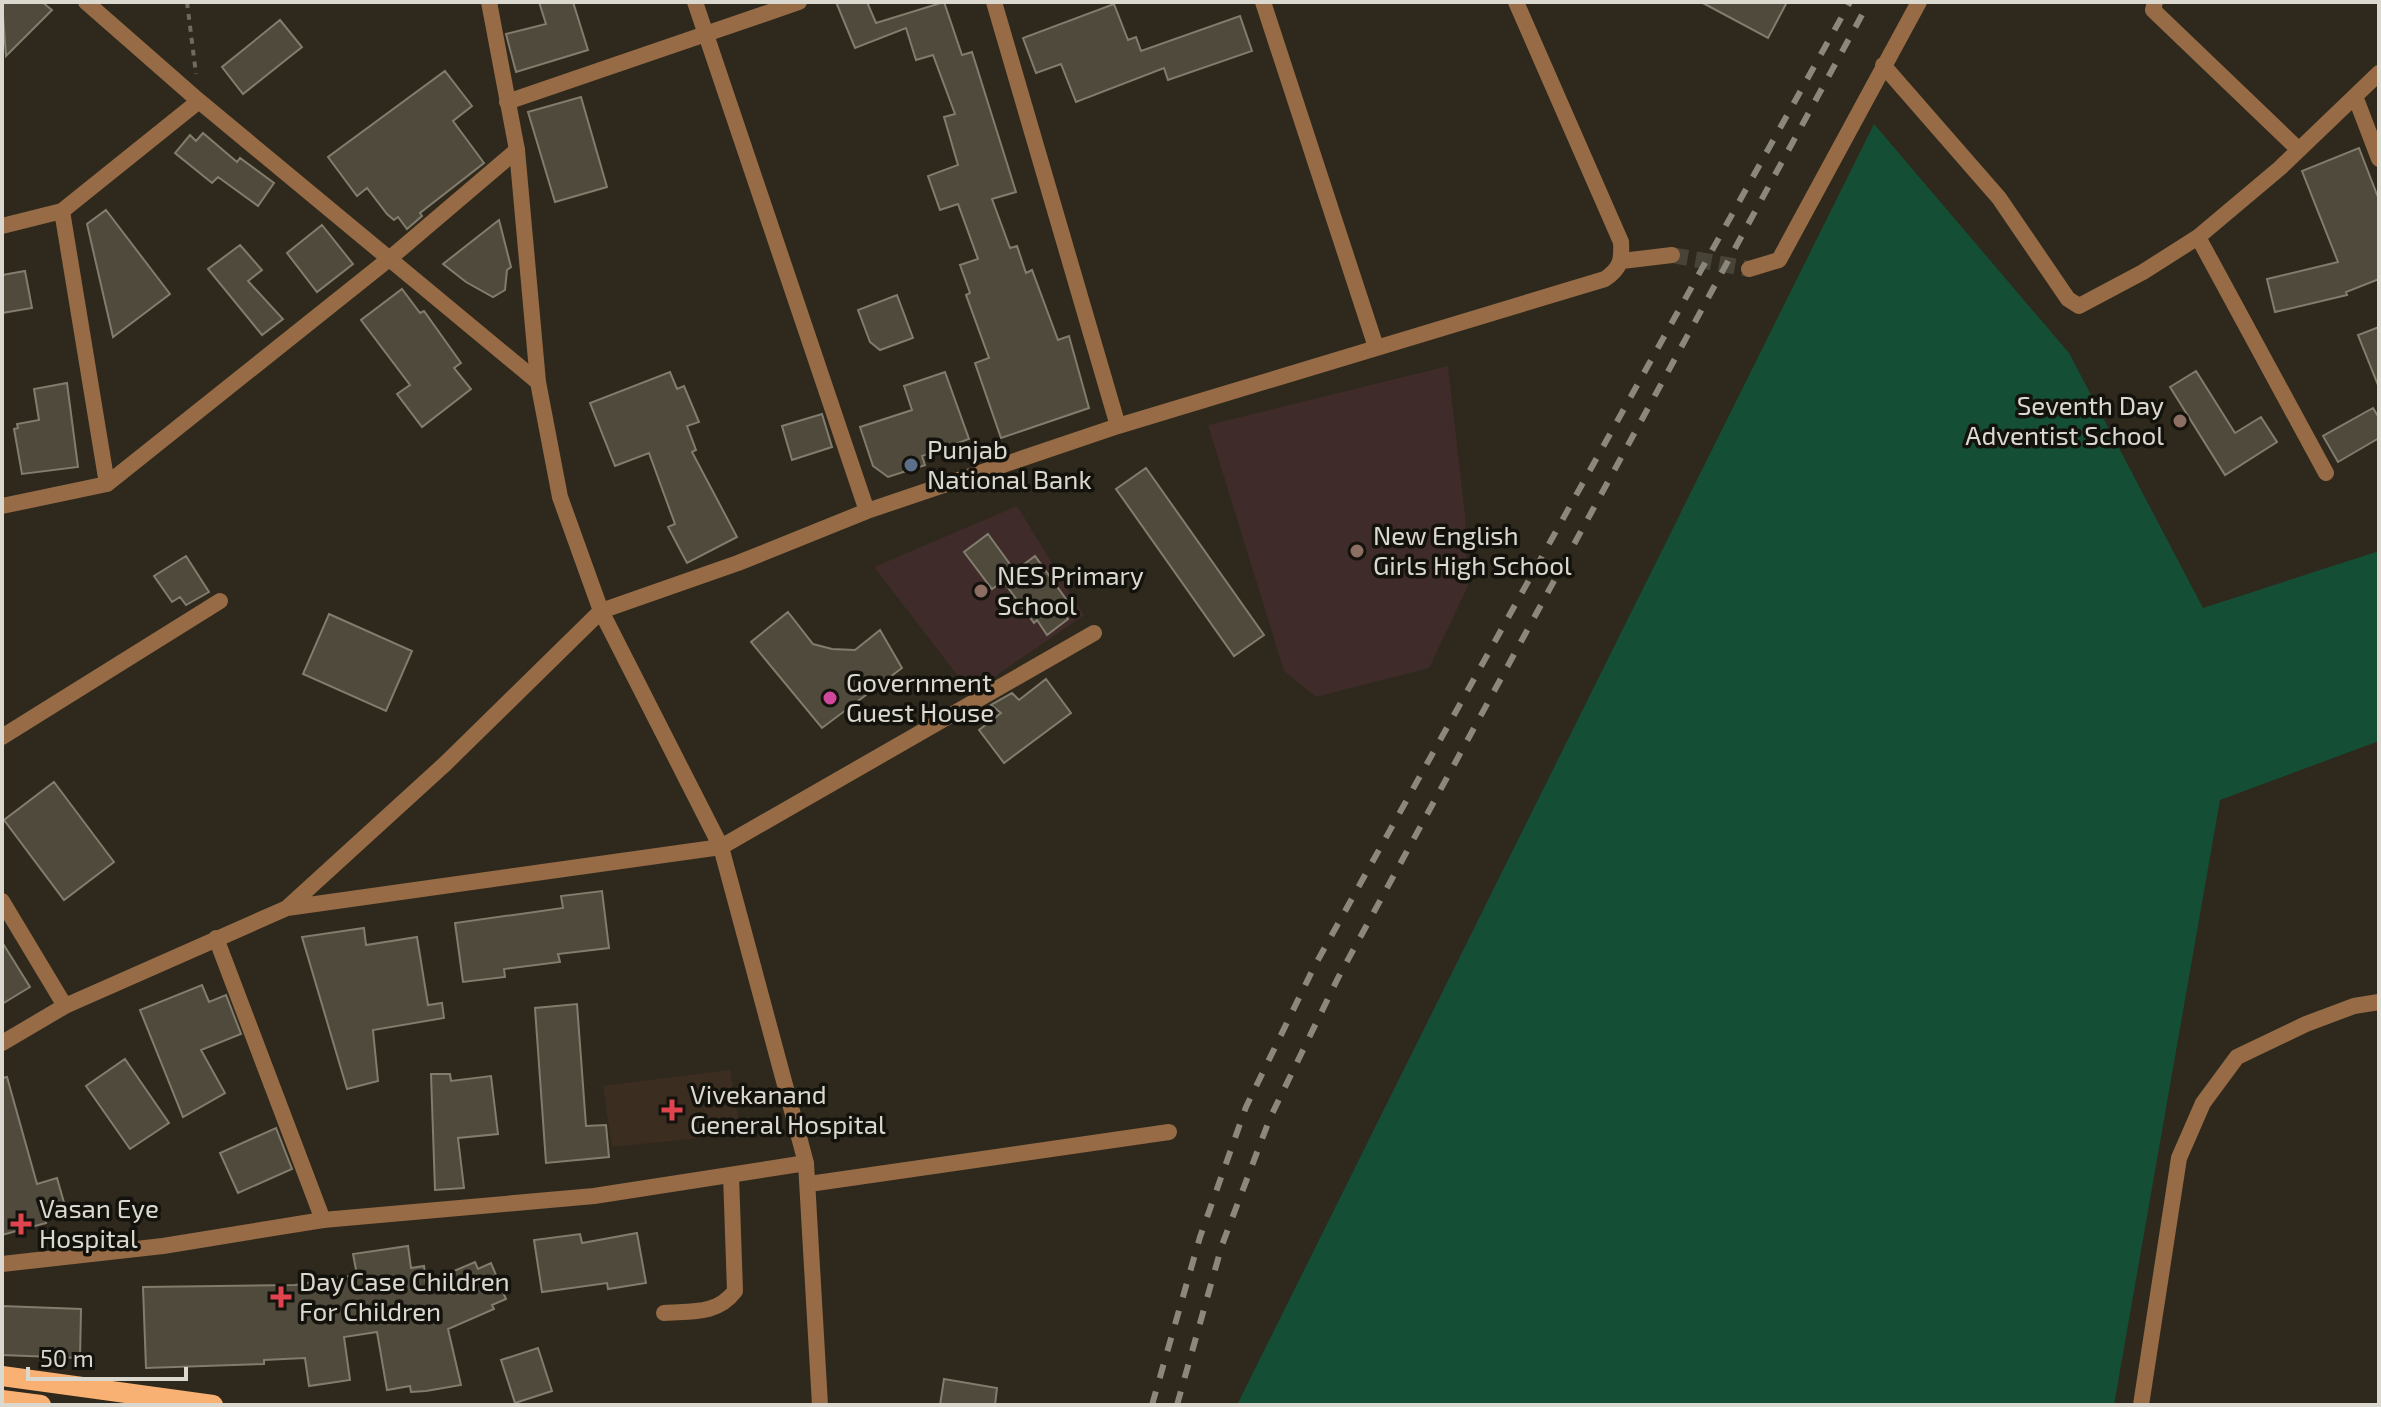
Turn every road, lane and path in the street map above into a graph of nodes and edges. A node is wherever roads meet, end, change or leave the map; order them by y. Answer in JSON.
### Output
{"nodes":[{"id":1,"x":86,"y":2,"type":"edge"},
{"id":2,"x":187,"y":2,"type":"edge"},
{"id":3,"x":489,"y":2,"type":"edge"},
{"id":4,"x":695,"y":2,"type":"edge"},
{"id":5,"x":799,"y":2,"type":"edge"},
{"id":6,"x":994,"y":2,"type":"edge"},
{"id":7,"x":1263,"y":2,"type":"edge"},
{"id":8,"x":1516,"y":2,"type":"edge"},
{"id":9,"x":1919,"y":2,"type":"edge"},
{"id":10,"x":2155,"y":2,"type":"edge"},
{"id":11,"x":706,"y":34,"type":"junction"},
{"id":12,"x":1883,"y":65,"type":"junction"},
{"id":13,"x":2379,"y":73,"type":"edge"},
{"id":14,"x":2355,"y":96,"type":"junction"},
{"id":15,"x":199,"y":101,"type":"junction"},
{"id":16,"x":507,"y":102,"type":"junction"},
{"id":17,"x":517,"y":150,"type":"junction"},
{"id":18,"x":2299,"y":150,"type":"junction"},
{"id":19,"x":2379,"y":159,"type":"edge"},
{"id":20,"x":62,"y":211,"type":"junction"},
{"id":21,"x":2,"y":226,"type":"edge"},
{"id":22,"x":2198,"y":237,"type":"junction"},
{"id":23,"x":1672,"y":255,"type":"tunnel mouth"},
{"id":24,"x":389,"y":259,"type":"junction"},
{"id":25,"x":1622,"y":261,"type":"junction"},
{"id":26,"x":1749,"y":269,"type":"tunnel mouth"},
{"id":27,"x":1376,"y":347,"type":"junction"},
{"id":28,"x":538,"y":382,"type":"junction"},
{"id":29,"x":1118,"y":426,"type":"junction"},
{"id":30,"x":2326,"y":473,"type":"dead end"},
{"id":31,"x":107,"y":484,"type":"junction"},
{"id":32,"x":2,"y":506,"type":"edge"},
{"id":33,"x":867,"y":511,"type":"junction"},
{"id":34,"x":220,"y":601,"type":"dead end"},
{"id":35,"x":601,"y":611,"type":"junction"},
{"id":36,"x":1094,"y":633,"type":"dead end"},
{"id":37,"x":2,"y":737,"type":"edge"},
{"id":38,"x":721,"y":847,"type":"junction"},
{"id":39,"x":2,"y":901,"type":"edge"},
{"id":40,"x":287,"y":908,"type":"junction"},
{"id":41,"x":216,"y":938,"type":"junction"},
{"id":42,"x":2379,"y":1002,"type":"edge"},
{"id":43,"x":65,"y":1006,"type":"junction"},
{"id":44,"x":2,"y":1043,"type":"edge"},
{"id":45,"x":1169,"y":1132,"type":"dead end"},
{"id":46,"x":806,"y":1163,"type":"junction"},
{"id":47,"x":731,"y":1175,"type":"junction"},
{"id":48,"x":809,"y":1184,"type":"junction"},
{"id":49,"x":323,"y":1220,"type":"junction"},
{"id":50,"x":2,"y":1264,"type":"edge"},
{"id":51,"x":664,"y":1313,"type":"dead end"},
{"id":52,"x":2,"y":1376,"type":"edge"},
{"id":53,"x":2,"y":1400,"type":"edge"},
{"id":54,"x":33,"y":1405,"type":"edge"},
{"id":55,"x":213,"y":1405,"type":"edge"},
{"id":56,"x":820,"y":1405,"type":"edge"},
{"id":57,"x":2141,"y":1405,"type":"edge"}],
"edges":[{"from":1,"to":15,"type":"street"},
{"from":2,"to":15,"type":"path"},
{"from":3,"to":16,"type":"street"},
{"from":4,"to":11,"type":"street"},
{"from":5,"to":11,"type":"street"},
{"from":6,"to":29,"type":"street"},
{"from":7,"to":27,"type":"street"},
{"from":8,"to":25,"type":"street"},
{"from":9,"to":12,"type":"street"},
{"from":10,"to":18,"type":"street"},
{"from":11,"to":16,"type":"street"},
{"from":11,"to":33,"type":"street"},
{"from":12,"to":22,"type":"street"},
{"from":12,"to":26,"type":"street"},
{"from":13,"to":14,"type":"street"},
{"from":14,"to":18,"type":"street"},
{"from":14,"to":19,"type":"street"},
{"from":15,"to":20,"type":"street"},
{"from":15,"to":24,"type":"street"},
{"from":16,"to":17,"type":"street"},
{"from":17,"to":24,"type":"street"},
{"from":17,"to":28,"type":"street"},
{"from":18,"to":22,"type":"street"},
{"from":20,"to":21,"type":"street"},
{"from":20,"to":31,"type":"street"},
{"from":22,"to":30,"type":"street"},
{"from":23,"to":25,"type":"street"},
{"from":24,"to":28,"type":"street"},
{"from":24,"to":31,"type":"street"},
{"from":25,"to":27,"type":"street"},
{"from":27,"to":29,"type":"street"},
{"from":28,"to":35,"type":"street"},
{"from":29,"to":33,"type":"street"},
{"from":31,"to":32,"type":"street"},
{"from":33,"to":35,"type":"street"},
{"from":34,"to":37,"type":"street"},
{"from":35,"to":38,"type":"street"},
{"from":35,"to":40,"type":"street"},
{"from":36,"to":38,"type":"street"},
{"from":38,"to":40,"type":"street"},
{"from":38,"to":46,"type":"street"},
{"from":39,"to":43,"type":"street"},
{"from":40,"to":41,"type":"street"},
{"from":41,"to":43,"type":"street"},
{"from":41,"to":49,"type":"street"},
{"from":42,"to":57,"type":"street"},
{"from":43,"to":44,"type":"street"},
{"from":45,"to":48,"type":"street"},
{"from":46,"to":47,"type":"street"},
{"from":46,"to":48,"type":"street"},
{"from":47,"to":49,"type":"street"},
{"from":47,"to":51,"type":"street"},
{"from":48,"to":56,"type":"street"},
{"from":49,"to":50,"type":"street"},
{"from":52,"to":55,"type":"main road"},
{"from":53,"to":54,"type":"main road"}]}
